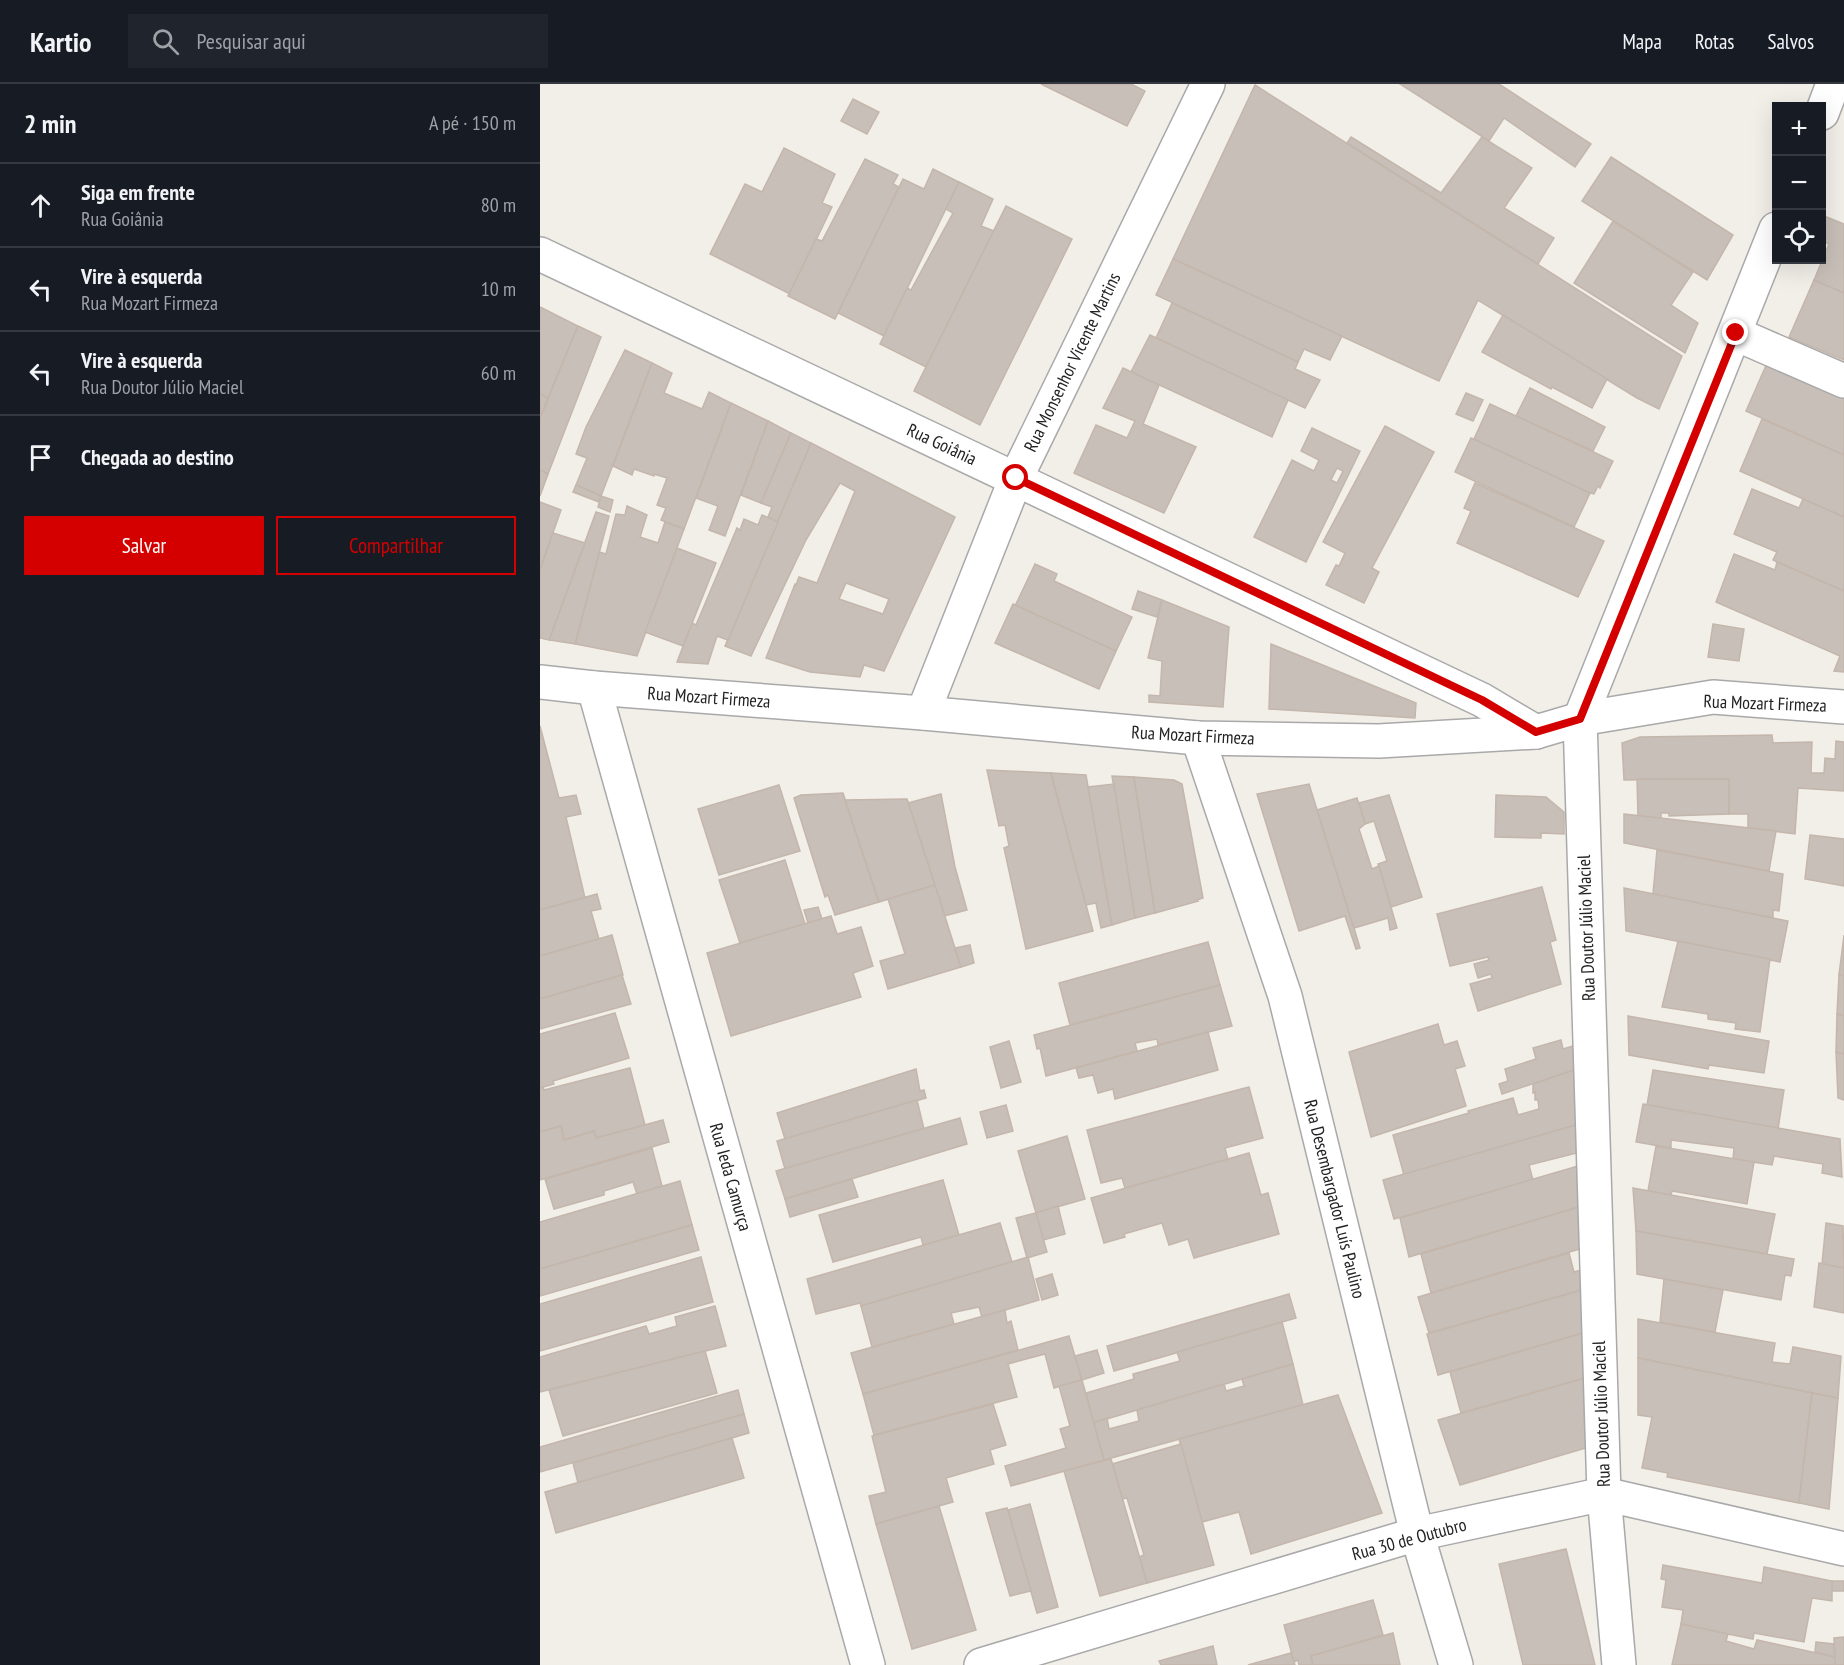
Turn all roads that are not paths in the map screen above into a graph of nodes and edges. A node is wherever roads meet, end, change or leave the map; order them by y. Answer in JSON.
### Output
{"nodes":[{"id":1,"x":1208,"y":84,"type":"edge"},
{"id":2,"x":1833,"y":84,"type":"edge"},
{"id":3,"x":1825,"y":102,"type":"edge"},
{"id":4,"x":1772,"y":239,"type":"edge"},
{"id":5,"x":540,"y":254,"type":"edge"},
{"id":6,"x":1736,"y":333,"type":"junction"},
{"id":7,"x":1844,"y":381,"type":"edge"},
{"id":8,"x":1016,"y":478,"type":"junction"},
{"id":9,"x":540,"y":682,"type":"edge"},
{"id":10,"x":594,"y":688,"type":"junction"},
{"id":11,"x":1844,"y":707,"type":"edge"},
{"id":12,"x":922,"y":713,"type":"junction"},
{"id":13,"x":1580,"y":719,"type":"junction"},
{"id":14,"x":1536,"y":732,"type":"junction"},
{"id":15,"x":1198,"y":738,"type":"junction"},
{"id":16,"x":1604,"y":1494,"type":"junction"},
{"id":17,"x":1417,"y":1534,"type":"junction"},
{"id":18,"x":1844,"y":1549,"type":"edge"},
{"id":19,"x":868,"y":1665,"type":"edge"},
{"id":20,"x":981,"y":1665,"type":"edge"},
{"id":21,"x":1456,"y":1665,"type":"edge"},
{"id":22,"x":1619,"y":1665,"type":"edge"}],
"edges":[{"from":1,"to":8,"type":"street","name":"Rua Monsenhor Vicente Martins"},
{"from":2,"to":3,"type":"street"},
{"from":4,"to":6,"type":"street","name":"Rua Doutor Júlio Maciel"},
{"from":5,"to":8,"type":"street","name":"Rua Goiânia"},
{"from":6,"to":7,"type":"street"},
{"from":6,"to":13,"type":"street","name":"Rua Doutor Júlio Maciel"},
{"from":8,"to":12,"type":"street","name":"Rua Monsenhor Vicente Martins"},
{"from":8,"to":14,"type":"street","name":"Rua Goiânia"},
{"from":9,"to":10,"type":"street","name":"Rua Mozart Firmeza"},
{"from":10,"to":12,"type":"street","name":"Rua Mozart Firmeza"},
{"from":10,"to":19,"type":"street","name":"Rua Ieda Camurça"},
{"from":11,"to":13,"type":"street","name":"Rua Mozart Firmeza"},
{"from":12,"to":15,"type":"street","name":"Rua Mozart Firmeza"},
{"from":13,"to":14,"type":"street","name":"Rua Mozart Firmeza"},
{"from":13,"to":16,"type":"street","name":"Rua Doutor Júlio Maciel"},
{"from":14,"to":15,"type":"street","name":"Rua Mozart Firmeza"},
{"from":15,"to":17,"type":"street","name":"Rua Desembargador Luís Paulino"},
{"from":16,"to":17,"type":"street","name":"Rua 30 de Outubro"},
{"from":16,"to":18,"type":"street","name":"Rua 30 de Outubro"},
{"from":16,"to":22,"type":"street","name":"Rua Doutor Júlio Maciel"},
{"from":17,"to":20,"type":"street","name":"Rua 30 de Outubro"},
{"from":17,"to":21,"type":"street","name":"Rua Desembargador Luís Paulino"}]}
